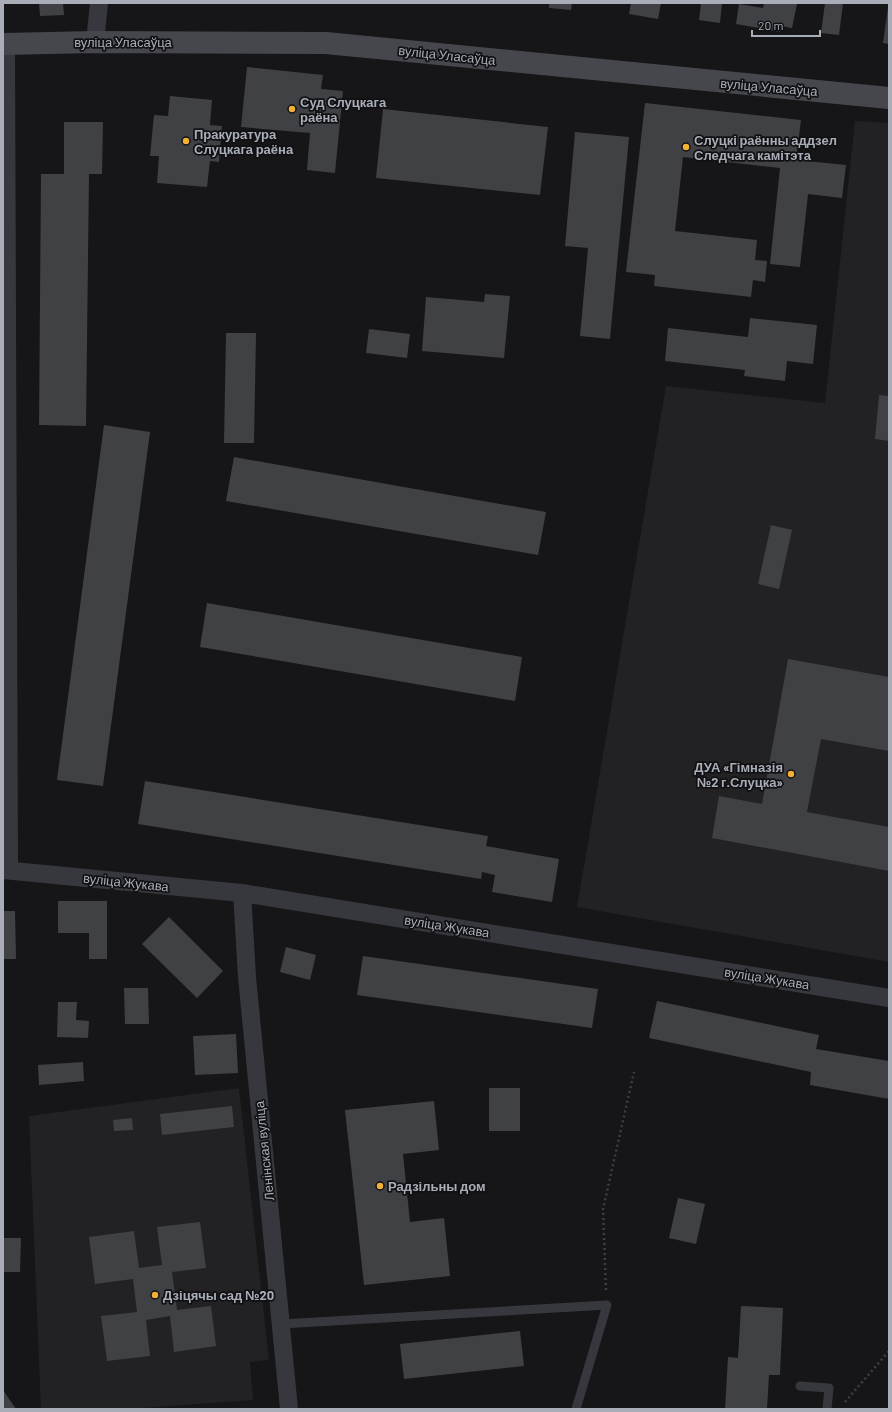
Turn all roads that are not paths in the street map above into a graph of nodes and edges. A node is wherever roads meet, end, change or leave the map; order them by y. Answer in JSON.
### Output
{"nodes":[{"id":1,"x":99,"y":3,"type":"edge"},
{"id":2,"x":95,"y":42,"type":"junction"},
{"id":3,"x":5,"y":44,"type":"edge"},
{"id":4,"x":889,"y":98,"type":"edge"},
{"id":5,"x":6,"y":870,"type":"edge"},
{"id":6,"x":242,"y":893,"type":"junction"},
{"id":7,"x":889,"y":998,"type":"edge"},
{"id":8,"x":281,"y":1324,"type":"junction"},
{"id":9,"x":800,"y":1386,"type":"dead end"},
{"id":10,"x":289,"y":1409,"type":"edge"},
{"id":11,"x":576,"y":1409,"type":"edge"},
{"id":12,"x":827,"y":1409,"type":"edge"}],
"edges":[{"from":1,"to":2,"type":"street"},
{"from":2,"to":3,"type":"main road","name":"вуліца Уласаўца"},
{"from":2,"to":4,"type":"main road","name":"вуліца Уласаўца"},
{"from":3,"to":5,"type":"street"},
{"from":5,"to":6,"type":"street","name":"вуліца Жукава"},
{"from":6,"to":7,"type":"street","name":"вуліца Жукава"},
{"from":6,"to":8,"type":"street","name":"Ленінская вуліца"},
{"from":8,"to":10,"type":"street","name":"Ленінская вуліца"},
{"from":8,"to":11,"type":"lane"},
{"from":9,"to":12,"type":"lane"}]}
